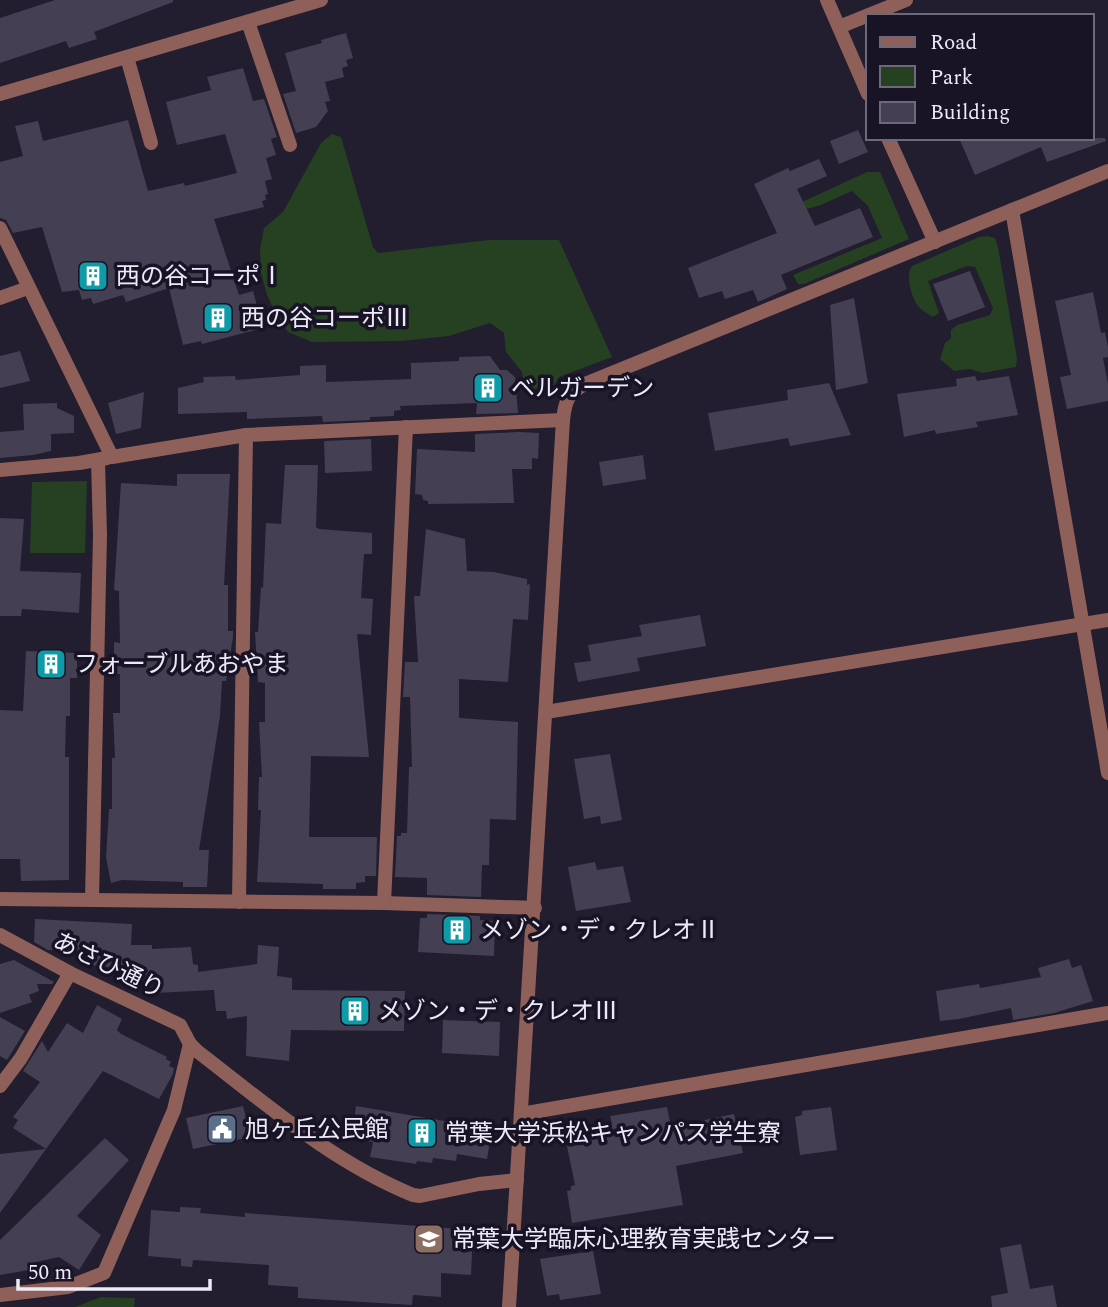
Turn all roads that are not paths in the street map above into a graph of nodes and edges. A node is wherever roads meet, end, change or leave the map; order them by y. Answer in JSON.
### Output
{"nodes":[{"id":1,"x":321,"y":0,"type":"edge"},
{"id":2,"x":827,"y":0,"type":"edge"},
{"id":3,"x":906,"y":0,"type":"edge"},
{"id":4,"x":871,"y":14,"type":"edge"},
{"id":5,"x":866,"y":16,"type":"edge"},
{"id":6,"x":248,"y":22,"type":"junction"},
{"id":7,"x":839,"y":27,"type":"junction"},
{"id":8,"x":127,"y":57,"type":"junction"},
{"id":9,"x":866,"y":89,"type":"edge"},
{"id":10,"x":0,"y":94,"type":"edge"},
{"id":11,"x":889,"y":140,"type":"edge"},
{"id":12,"x":151,"y":143,"type":"dead end"},
{"id":13,"x":290,"y":145,"type":"dead end"},
{"id":14,"x":1108,"y":172,"type":"edge"},
{"id":15,"x":1012,"y":210,"type":"junction"},
{"id":16,"x":0,"y":228,"type":"edge"},
{"id":17,"x":935,"y":242,"type":"junction"},
{"id":18,"x":28,"y":288,"type":"junction"},
{"id":19,"x":0,"y":298,"type":"edge"},
{"id":20,"x":563,"y":420,"type":"junction"},
{"id":21,"x":406,"y":427,"type":"junction"},
{"id":22,"x":246,"y":435,"type":"junction"},
{"id":23,"x":105,"y":459,"type":"junction"},
{"id":24,"x":0,"y":470,"type":"edge"},
{"id":25,"x":1108,"y":620,"type":"edge"},
{"id":26,"x":1082,"y":624,"type":"junction"},
{"id":27,"x":546,"y":712,"type":"junction"},
{"id":28,"x":1108,"y":773,"type":"edge"},
{"id":29,"x":0,"y":899,"type":"edge"},
{"id":30,"x":92,"y":900,"type":"junction"},
{"id":31,"x":239,"y":902,"type":"junction"},
{"id":32,"x":384,"y":904,"type":"junction"},
{"id":33,"x":535,"y":908,"type":"junction"},
{"id":34,"x":0,"y":935,"type":"edge"},
{"id":35,"x":70,"y":973,"type":"junction"},
{"id":36,"x":1108,"y":1013,"type":"edge"},
{"id":37,"x":190,"y":1045,"type":"junction"},
{"id":38,"x":0,"y":1086,"type":"edge"},
{"id":39,"x":522,"y":1114,"type":"junction"},
{"id":40,"x":517,"y":1180,"type":"junction"},
{"id":41,"x":0,"y":1295,"type":"edge"},
{"id":42,"x":509,"y":1307,"type":"edge"}],
"edges":[{"from":1,"to":6,"type":"street"},
{"from":2,"to":7,"type":"street"},
{"from":3,"to":4,"type":"street"},
{"from":5,"to":7,"type":"street"},
{"from":6,"to":8,"type":"street"},
{"from":6,"to":13,"type":"street"},
{"from":7,"to":9,"type":"street"},
{"from":8,"to":10,"type":"street"},
{"from":8,"to":12,"type":"street"},
{"from":11,"to":17,"type":"street"},
{"from":14,"to":15,"type":"street"},
{"from":15,"to":17,"type":"street"},
{"from":15,"to":26,"type":"street"},
{"from":16,"to":18,"type":"street"},
{"from":17,"to":20,"type":"street"},
{"from":18,"to":19,"type":"street"},
{"from":18,"to":23,"type":"street"},
{"from":20,"to":21,"type":"street"},
{"from":20,"to":27,"type":"street"},
{"from":21,"to":22,"type":"street"},
{"from":21,"to":32,"type":"street"},
{"from":22,"to":23,"type":"street"},
{"from":22,"to":31,"type":"street"},
{"from":23,"to":24,"type":"street"},
{"from":23,"to":30,"type":"street"},
{"from":25,"to":26,"type":"street"},
{"from":26,"to":27,"type":"street"},
{"from":26,"to":28,"type":"street"},
{"from":27,"to":33,"type":"street"},
{"from":29,"to":30,"type":"street"},
{"from":30,"to":31,"type":"street"},
{"from":31,"to":32,"type":"street"},
{"from":32,"to":33,"type":"street"},
{"from":33,"to":39,"type":"street"},
{"from":34,"to":35,"type":"street","name":"あさひ通り"},
{"from":35,"to":37,"type":"street","name":"あさひ通り"},
{"from":35,"to":38,"type":"street"},
{"from":36,"to":39,"type":"street"},
{"from":37,"to":40,"type":"street","name":"あさひ通り"},
{"from":37,"to":41,"type":"street"},
{"from":39,"to":40,"type":"street"},
{"from":40,"to":42,"type":"street"}]}
